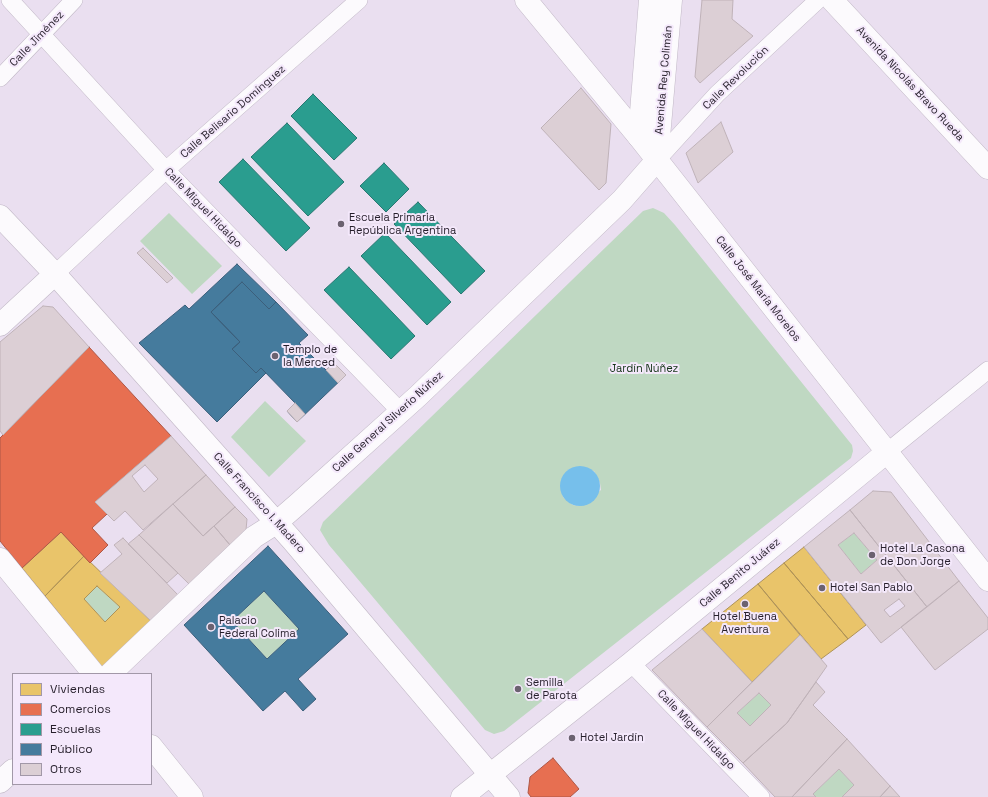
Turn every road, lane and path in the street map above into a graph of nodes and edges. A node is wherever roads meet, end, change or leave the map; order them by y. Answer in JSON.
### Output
{"nodes":[{"id":1,"x":10,"y":0,"type":"edge"},
{"id":2,"x":74,"y":0,"type":"edge"},
{"id":3,"x":359,"y":0,"type":"edge"},
{"id":4,"x":526,"y":0,"type":"edge"},
{"id":5,"x":650,"y":0,"type":"edge"},
{"id":6,"x":671,"y":0,"type":"edge"},
{"id":7,"x":818,"y":0,"type":"edge"},
{"id":8,"x":832,"y":0,"type":"edge"},
{"id":9,"x":40,"y":34,"type":"junction"},
{"id":10,"x":0,"y":78,"type":"edge"},
{"id":11,"x":639,"y":137,"type":"junction"},
{"id":12,"x":657,"y":160,"type":"junction"},
{"id":13,"x":988,"y":168,"type":"edge"},
{"id":14,"x":166,"y":170,"type":"junction"},
{"id":15,"x":0,"y":216,"type":"edge"},
{"id":16,"x":55,"y":274,"type":"junction"},
{"id":17,"x":0,"y":325,"type":"edge"},
{"id":18,"x":988,"y":370,"type":"edge"},
{"id":19,"x":400,"y":412,"type":"junction"},
{"id":20,"x":886,"y":452,"type":"junction"},
{"id":21,"x":276,"y":522,"type":"junction"},
{"id":22,"x":0,"y":559,"type":"edge"},
{"id":23,"x":988,"y":580,"type":"edge"},
{"id":24,"x":631,"y":663,"type":"junction"},
{"id":25,"x":93,"y":673,"type":"edge"},
{"id":26,"x":111,"y":673,"type":"edge"},
{"id":27,"x":152,"y":747,"type":"edge"},
{"id":28,"x":12,"y":771,"type":"edge"},
{"id":29,"x":490,"y":774,"type":"junction"},
{"id":30,"x":0,"y":782,"type":"edge"},
{"id":31,"x":192,"y":797,"type":"edge"},
{"id":32,"x":462,"y":797,"type":"edge"},
{"id":33,"x":509,"y":797,"type":"edge"},
{"id":34,"x":761,"y":797,"type":"edge"}],
"edges":[{"from":1,"to":9,"type":"street","name":"Calle Miguel Hidalgo"},
{"from":2,"to":9,"type":"street","name":"Calle Jiménez"},
{"from":3,"to":14,"type":"street","name":"Calle Belisario Domínguez"},
{"from":4,"to":11,"type":"main road","name":"Calle José María Morelos"},
{"from":5,"to":11,"type":"main road","name":"Avenida Rey Colimán"},
{"from":6,"to":12,"type":"main road","name":"Avenida Rey Colimán"},
{"from":7,"to":12,"type":"street","name":"Calle Revolución"},
{"from":8,"to":13,"type":"main road","name":"Avenida Nicolás Bravo Rueda"},
{"from":9,"to":10,"type":"street","name":"Calle Jiménez"},
{"from":9,"to":14,"type":"street","name":"Calle Miguel Hidalgo"},
{"from":11,"to":12,"type":"main road","name":"Calle José María Morelos"},
{"from":12,"to":19,"type":"main road","name":"Calle General Silverio Núñez"},
{"from":12,"to":20,"type":"main road","name":"Calle José María Morelos"},
{"from":14,"to":16,"type":"street","name":"Calle Belisario Domínguez"},
{"from":14,"to":19,"type":"street","name":"Calle Miguel Hidalgo"},
{"from":15,"to":16,"type":"main road","name":"Calle Francisco I. Madero"},
{"from":16,"to":17,"type":"main road"},
{"from":16,"to":21,"type":"main road","name":"Calle Francisco I. Madero"},
{"from":18,"to":20,"type":"street","name":"Calle Benito Juárez"},
{"from":19,"to":21,"type":"main road","name":"Calle General Silverio Núñez"},
{"from":20,"to":23,"type":"main road","name":"Calle José María Morelos"},
{"from":20,"to":24,"type":"main road","name":"Calle Benito Juárez"},
{"from":21,"to":26,"type":"main road","name":"Calle General Silverio Núñez"},
{"from":21,"to":29,"type":"main road","name":"Calle Francisco I. Madero"},
{"from":22,"to":25,"type":"main road"},
{"from":24,"to":29,"type":"main road","name":"Calle Benito Juárez"},
{"from":24,"to":34,"type":"street","name":"Calle Miguel Hidalgo"},
{"from":27,"to":31,"type":"main road"},
{"from":28,"to":30,"type":"main road"},
{"from":29,"to":32,"type":"main road","name":"Calle Benito Juárez"},
{"from":29,"to":33,"type":"main road","name":"Calle Francisco I. Madero"}]}
